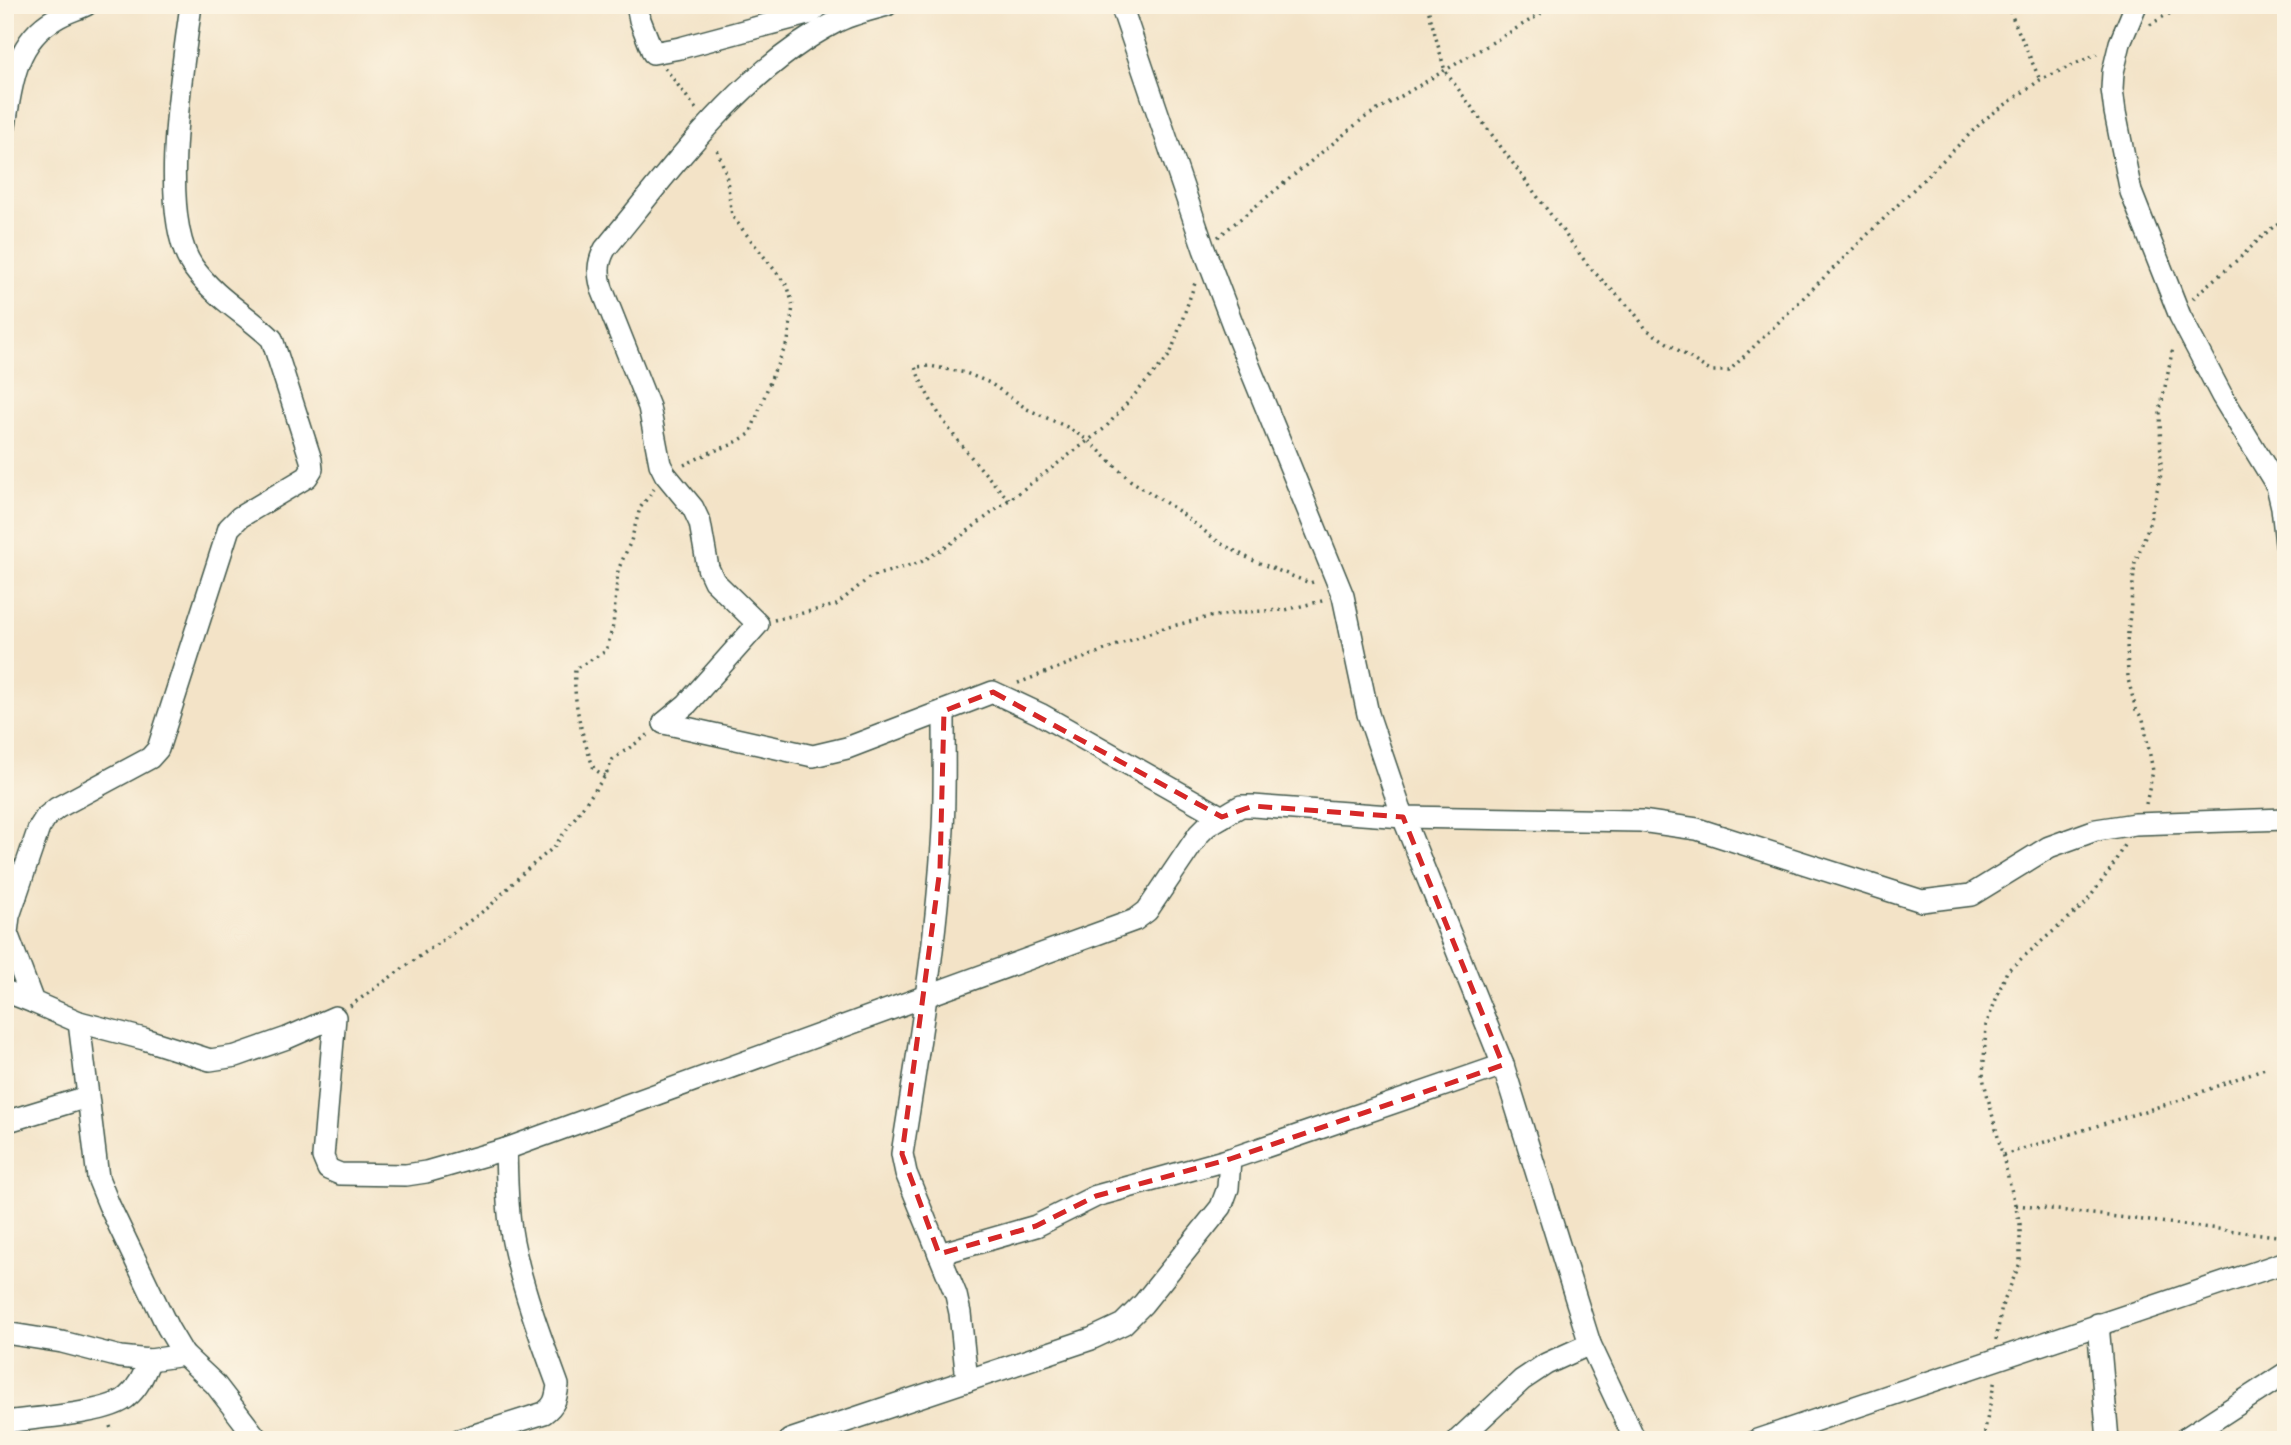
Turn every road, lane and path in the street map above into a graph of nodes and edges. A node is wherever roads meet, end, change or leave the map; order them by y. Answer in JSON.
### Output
{"nodes":[{"id":1,"x":191,"y":5,"type":"edge"},
{"id":2,"x":637,"y":5,"type":"edge"},
{"id":3,"x":820,"y":5,"type":"edge"},
{"id":4,"x":887,"y":5,"type":"edge"},
{"id":5,"x":1121,"y":5,"type":"edge"},
{"id":6,"x":1427,"y":5,"type":"edge"},
{"id":7,"x":1552,"y":5,"type":"edge"},
{"id":8,"x":2007,"y":5,"type":"edge"},
{"id":9,"x":2136,"y":5,"type":"edge"},
{"id":10,"x":2193,"y":5,"type":"edge"},
{"id":11,"x":84,"y":6,"type":"edge"},
{"id":12,"x":2120,"y":43,"type":"junction"},
{"id":13,"x":653,"y":53,"type":"junction"},
{"id":14,"x":1445,"y":71,"type":"junction"},
{"id":15,"x":2040,"y":80,"type":"junction"},
{"id":16,"x":5,"y":126,"type":"edge"},
{"id":17,"x":709,"y":127,"type":"junction"},
{"id":18,"x":2286,"y":218,"type":"edge"},
{"id":19,"x":1205,"y":249,"type":"junction"},
{"id":20,"x":2180,"y":316,"type":"junction"},
{"id":21,"x":1088,"y":441,"type":"junction"},
{"id":22,"x":665,"y":474,"type":"junction"},
{"id":23,"x":1009,"y":500,"type":"junction"},
{"id":24,"x":2286,"y":544,"type":"edge"},
{"id":25,"x":1339,"y":587,"type":"junction"},
{"id":26,"x":758,"y":624,"type":"junction"},
{"id":27,"x":993,"y":692,"type":"junction"},
{"id":28,"x":944,"y":711,"type":"junction"},
{"id":29,"x":664,"y":723,"type":"junction"},
{"id":30,"x":605,"y":776,"type":"junction"},
{"id":31,"x":1222,"y":817,"type":"junction"},
{"id":32,"x":1403,"y":817,"type":"junction"},
{"id":33,"x":2286,"y":819,"type":"edge"},
{"id":34,"x":2136,"y":824,"type":"junction"},
{"id":35,"x":5,"y":866,"type":"edge"},
{"id":36,"x":16,"y":896,"type":"junction"},
{"id":37,"x":6,"y":933,"type":"edge"},
{"id":38,"x":5,"y":991,"type":"edge"},
{"id":39,"x":925,"y":996,"type":"junction"},
{"id":40,"x":33,"y":1002,"type":"junction"},
{"id":41,"x":335,"y":1017,"type":"junction"},
{"id":42,"x":79,"y":1022,"type":"junction"},
{"id":43,"x":1503,"y":1065,"type":"junction"},
{"id":44,"x":2265,"y":1068,"type":"dead end"},
{"id":45,"x":87,"y":1097,"type":"junction"},
{"id":46,"x":5,"y":1122,"type":"edge"},
{"id":47,"x":506,"y":1149,"type":"junction"},
{"id":48,"x":2003,"y":1155,"type":"junction"},
{"id":49,"x":1230,"y":1159,"type":"junction"},
{"id":50,"x":2015,"y":1205,"type":"junction"},
{"id":51,"x":2286,"y":1237,"type":"edge"},
{"id":52,"x":939,"y":1254,"type":"junction"},
{"id":53,"x":2286,"y":1262,"type":"edge"},
{"id":54,"x":2098,"y":1324,"type":"junction"},
{"id":55,"x":5,"y":1333,"type":"edge"},
{"id":56,"x":1590,"y":1344,"type":"junction"},
{"id":57,"x":184,"y":1355,"type":"junction"},
{"id":58,"x":150,"y":1360,"type":"junction"},
{"id":59,"x":1995,"y":1360,"type":"junction"},
{"id":60,"x":2286,"y":1373,"type":"edge"},
{"id":61,"x":967,"y":1381,"type":"junction"},
{"id":62,"x":5,"y":1422,"type":"edge"},
{"id":63,"x":828,"y":1434,"type":"edge"},
{"id":64,"x":258,"y":1440,"type":"edge"},
{"id":65,"x":459,"y":1440,"type":"edge"},
{"id":66,"x":790,"y":1440,"type":"edge"},
{"id":67,"x":1458,"y":1440,"type":"edge"},
{"id":68,"x":1635,"y":1440,"type":"edge"},
{"id":69,"x":1757,"y":1440,"type":"edge"},
{"id":70,"x":1985,"y":1440,"type":"edge"},
{"id":71,"x":2108,"y":1440,"type":"edge"},
{"id":72,"x":2183,"y":1440,"type":"edge"}],
"edges":[{"from":1,"to":36,"type":"street"},
{"from":2,"to":13,"type":"street"},
{"from":3,"to":13,"type":"street"},
{"from":4,"to":17,"type":"street"},
{"from":5,"to":19,"type":"street"},
{"from":6,"to":14,"type":"path"},
{"from":7,"to":14,"type":"path"},
{"from":8,"to":15,"type":"path"},
{"from":9,"to":12,"type":"street"},
{"from":10,"to":12,"type":"path"},
{"from":11,"to":16,"type":"street"},
{"from":12,"to":15,"type":"path"},
{"from":12,"to":20,"type":"street"},
{"from":13,"to":17,"type":"path"},
{"from":14,"to":15,"type":"path"},
{"from":14,"to":19,"type":"path"},
{"from":17,"to":22,"type":"street"},
{"from":17,"to":22,"type":"path"},
{"from":18,"to":20,"type":"path"},
{"from":19,"to":21,"type":"path"},
{"from":19,"to":25,"type":"street"},
{"from":20,"to":24,"type":"street"},
{"from":20,"to":34,"type":"path"},
{"from":21,"to":23,"type":"path"},
{"from":21,"to":23,"type":"path"},
{"from":21,"to":25,"type":"path"},
{"from":22,"to":26,"type":"street"},
{"from":22,"to":30,"type":"path"},
{"from":23,"to":26,"type":"path"},
{"from":25,"to":27,"type":"path"},
{"from":25,"to":32,"type":"street"},
{"from":26,"to":29,"type":"street"},
{"from":27,"to":28,"type":"street"},
{"from":27,"to":31,"type":"street"},
{"from":28,"to":29,"type":"street"},
{"from":28,"to":39,"type":"street"},
{"from":29,"to":30,"type":"path"},
{"from":30,"to":41,"type":"path"},
{"from":31,"to":32,"type":"street"},
{"from":31,"to":39,"type":"street"},
{"from":32,"to":34,"type":"street"},
{"from":32,"to":43,"type":"street"},
{"from":33,"to":34,"type":"street"},
{"from":34,"to":48,"type":"path"},
{"from":35,"to":36,"type":"street"},
{"from":36,"to":37,"type":"street"},
{"from":37,"to":40,"type":"street"},
{"from":38,"to":40,"type":"street"},
{"from":39,"to":47,"type":"street"},
{"from":39,"to":52,"type":"street"},
{"from":40,"to":42,"type":"street"},
{"from":41,"to":42,"type":"street"},
{"from":41,"to":47,"type":"street"},
{"from":42,"to":45,"type":"street"},
{"from":43,"to":49,"type":"street"},
{"from":43,"to":56,"type":"street"},
{"from":44,"to":48,"type":"path"},
{"from":45,"to":46,"type":"street"},
{"from":45,"to":57,"type":"street"},
{"from":47,"to":65,"type":"street"},
{"from":48,"to":50,"type":"path"},
{"from":49,"to":52,"type":"street"},
{"from":49,"to":61,"type":"street"},
{"from":50,"to":51,"type":"path"},
{"from":50,"to":59,"type":"path"},
{"from":52,"to":61,"type":"street"},
{"from":53,"to":54,"type":"street"},
{"from":54,"to":59,"type":"street"},
{"from":54,"to":71,"type":"street"},
{"from":55,"to":58,"type":"street"},
{"from":56,"to":67,"type":"street"},
{"from":56,"to":68,"type":"street"},
{"from":57,"to":58,"type":"street"},
{"from":57,"to":64,"type":"street"},
{"from":58,"to":62,"type":"street"},
{"from":59,"to":69,"type":"street"},
{"from":59,"to":70,"type":"path"},
{"from":60,"to":72,"type":"street"},
{"from":61,"to":63,"type":"street"},
{"from":63,"to":66,"type":"street"}]}
